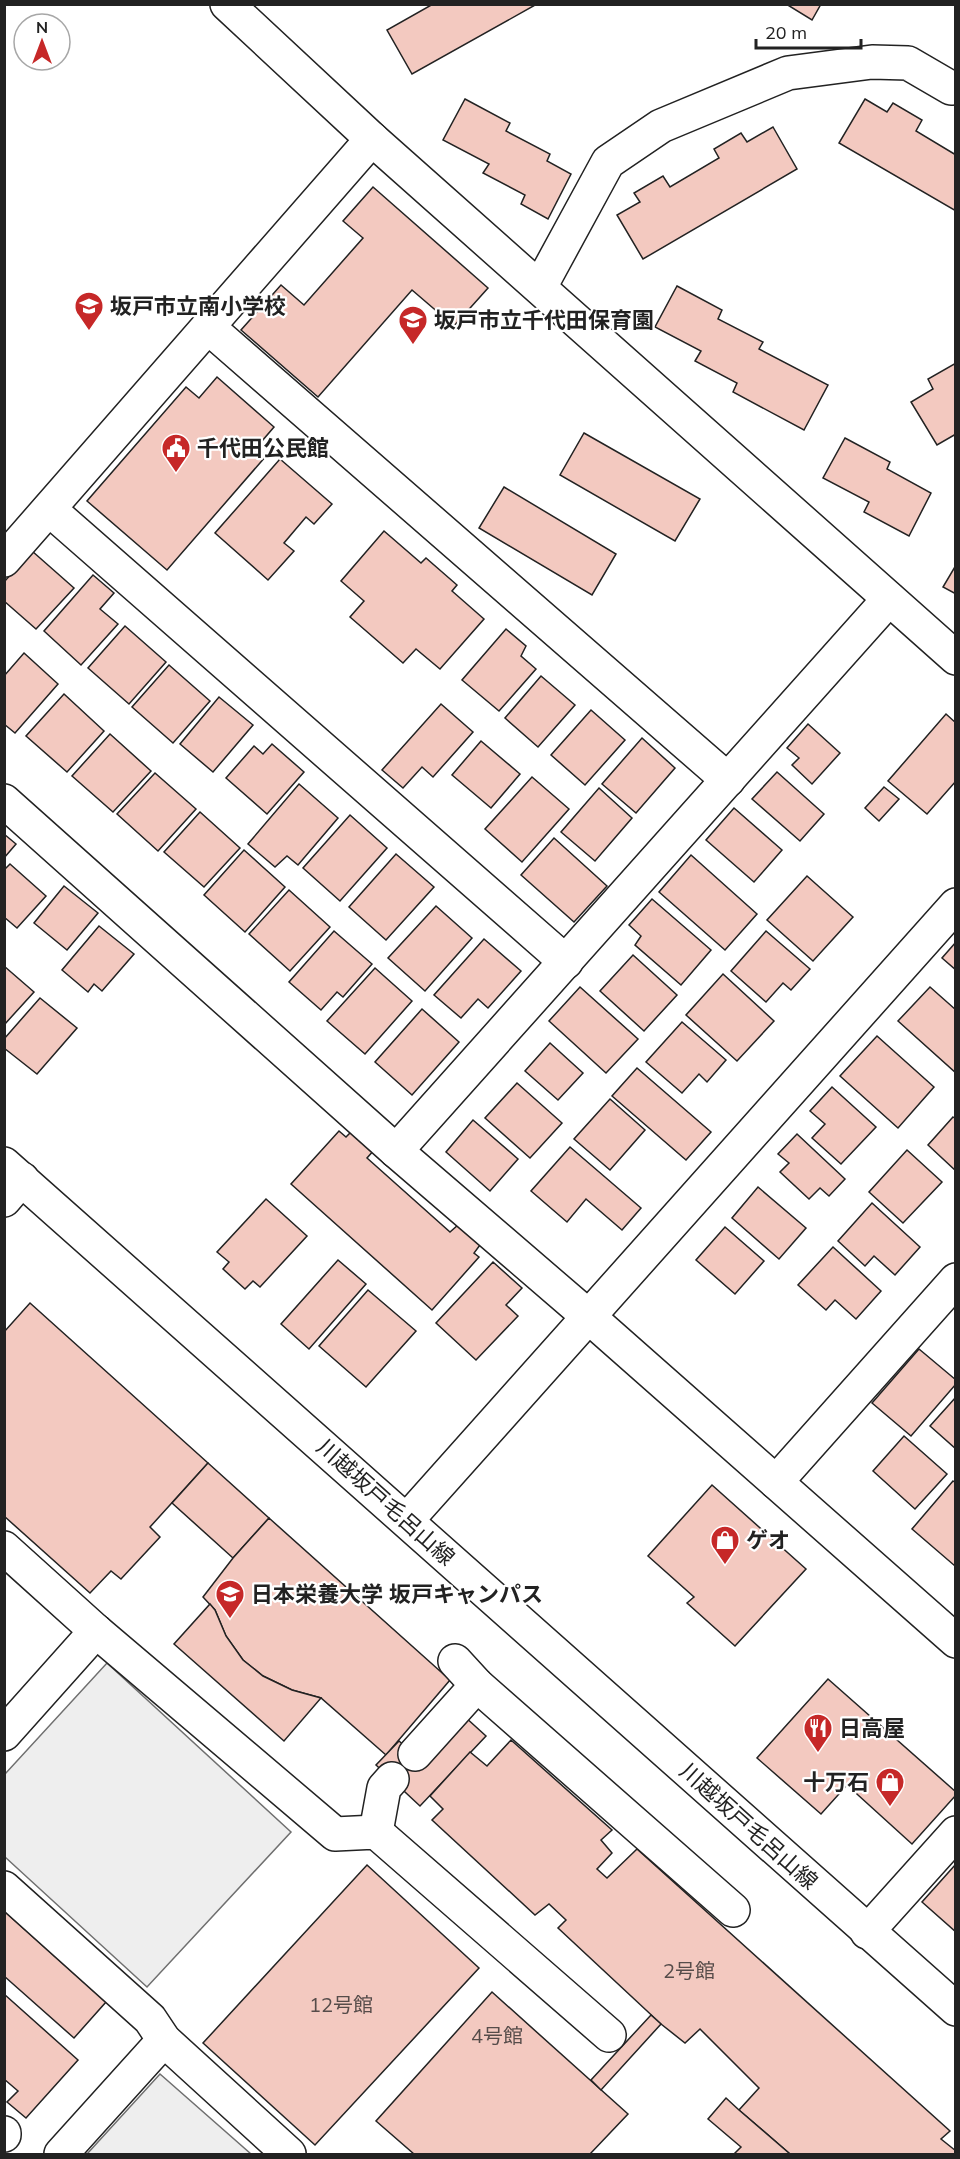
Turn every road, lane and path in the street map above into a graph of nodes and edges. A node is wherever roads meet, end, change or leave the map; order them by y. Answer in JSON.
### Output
{"nodes":[{"id":1,"x":227,"y":4,"type":"edge"},
{"id":2,"x":951,"y":88,"type":"dead end"},
{"id":3,"x":372,"y":139,"type":"junction"},
{"id":4,"x":540,"y":287,"type":"junction"},
{"id":5,"x":208,"y":327,"type":"junction"},
{"id":6,"x":49,"y":509,"type":"junction"},
{"id":7,"x":4,"y":560,"type":"edge"},
{"id":8,"x":890,"y":599,"type":"junction"},
{"id":9,"x":956,"y":658,"type":"edge"},
{"id":10,"x":728,"y":780,"type":"junction"},
{"id":11,"x":4,"y":801,"type":"edge"},
{"id":12,"x":956,"y":904,"type":"edge"},
{"id":13,"x":566,"y":962,"type":"junction"},
{"id":14,"x":396,"y":1151,"type":"junction"},
{"id":15,"x":10,"y":1181,"type":"edge"},
{"id":16,"x":949,"y":1301,"type":"edge"},
{"id":17,"x":589,"y":1317,"type":"junction"},
{"id":18,"x":776,"y":1482,"type":"junction"},
{"id":19,"x":407,"y":1520,"type":"junction"},
{"id":20,"x":4,"y":1548,"type":"edge"},
{"id":21,"x":96,"y":1631,"type":"junction"},
{"id":22,"x":956,"y":1641,"type":"edge"},
{"id":23,"x":455,"y":1661,"type":"dead end"},
{"id":24,"x":477,"y":1685,"type":"junction"},
{"id":25,"x":4,"y":1734,"type":"edge"},
{"id":26,"x":415,"y":1754,"type":"dead end"},
{"id":27,"x":392,"y":1779,"type":"dead end"},
{"id":28,"x":375,"y":1832,"type":"junction"},
{"id":29,"x":956,"y":1833,"type":"edge"},
{"id":30,"x":4,"y":1888,"type":"edge"},
{"id":31,"x":733,"y":1910,"type":"dead end"},
{"id":32,"x":867,"y":1932,"type":"junction"},
{"id":33,"x":956,"y":2009,"type":"edge"},
{"id":34,"x":609,"y":2035,"type":"dead end"},
{"id":35,"x":164,"y":2040,"type":"junction"},
{"id":36,"x":62,"y":2154,"type":"edge"},
{"id":37,"x":289,"y":2154,"type":"edge"}],
"edges":[{"from":1,"to":3,"type":"street"},
{"from":2,"to":4,"type":"street"},
{"from":3,"to":4,"type":"street"},
{"from":3,"to":5,"type":"street"},
{"from":4,"to":8,"type":"street"},
{"from":5,"to":6,"type":"street"},
{"from":5,"to":10,"type":"street"},
{"from":6,"to":7,"type":"street"},
{"from":6,"to":13,"type":"street"},
{"from":8,"to":9,"type":"street"},
{"from":8,"to":10,"type":"street"},
{"from":10,"to":13,"type":"street"},
{"from":11,"to":14,"type":"street"},
{"from":12,"to":17,"type":"street"},
{"from":13,"to":14,"type":"street"},
{"from":14,"to":17,"type":"street"},
{"from":15,"to":19,"type":"street","name":"川越坂戸毛呂山線"},
{"from":16,"to":18,"type":"street"},
{"from":17,"to":18,"type":"street"},
{"from":17,"to":19,"type":"street"},
{"from":18,"to":22,"type":"street"},
{"from":19,"to":32,"type":"street","name":"川越坂戸毛呂山線"},
{"from":20,"to":21,"type":"street"},
{"from":21,"to":25,"type":"street"},
{"from":21,"to":28,"type":"street"},
{"from":23,"to":24,"type":"street"},
{"from":24,"to":26,"type":"street"},
{"from":24,"to":31,"type":"street"},
{"from":27,"to":28,"type":"street"},
{"from":28,"to":34,"type":"street"},
{"from":29,"to":32,"type":"street"},
{"from":30,"to":35,"type":"street"},
{"from":32,"to":33,"type":"street","name":"川越坂戸毛呂山線"},
{"from":35,"to":36,"type":"street"},
{"from":35,"to":37,"type":"street"}]}
